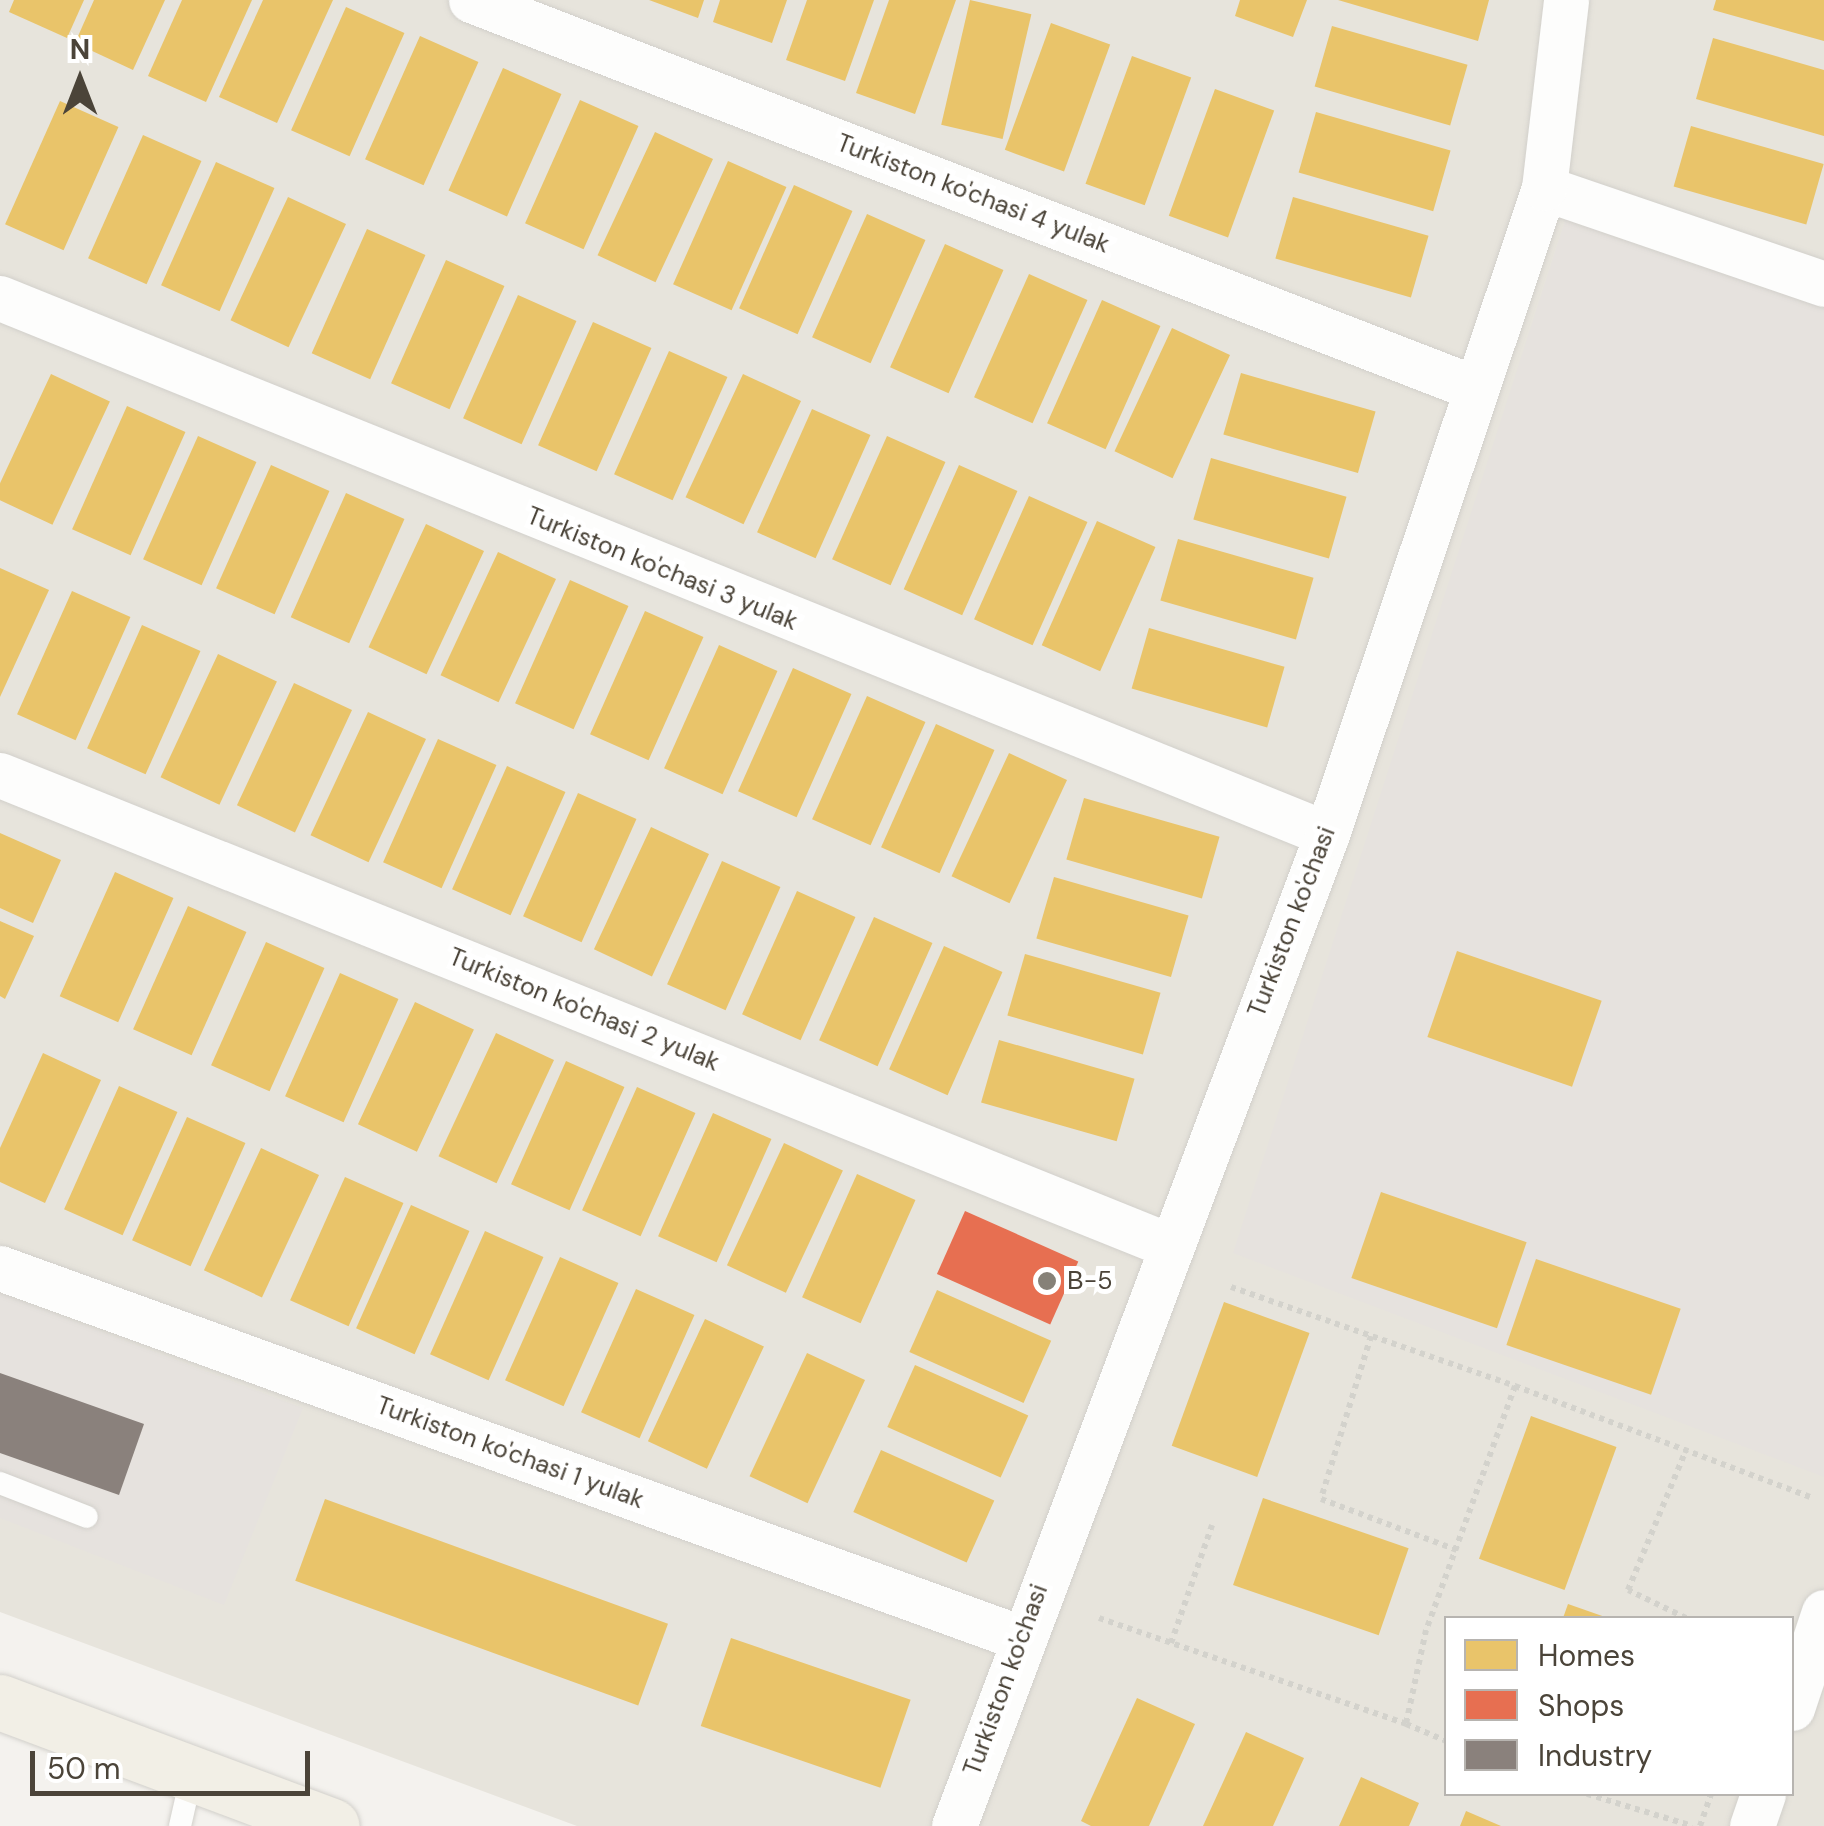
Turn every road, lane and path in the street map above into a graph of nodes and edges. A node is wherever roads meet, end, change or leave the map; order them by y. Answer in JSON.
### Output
{"nodes":[{"id":1,"x":471,"y":0,"type":"edge"},
{"id":2,"x":1566,"y":0,"type":"edge"},
{"id":3,"x":1544,"y":188,"type":"junction"},
{"id":4,"x":1824,"y":284,"type":"edge"},
{"id":5,"x":0,"y":298,"type":"edge"},
{"id":6,"x":1475,"y":388,"type":"junction"},
{"id":7,"x":0,"y":775,"type":"edge"},
{"id":8,"x":1327,"y":834,"type":"junction"},
{"id":9,"x":1168,"y":1245,"type":"junction"},
{"id":10,"x":0,"y":1268,"type":"edge"},
{"id":11,"x":1231,"y":1287,"type":"dead end"},
{"id":12,"x":1371,"y":1336,"type":"junction"},
{"id":13,"x":1515,"y":1386,"type":"junction"},
{"id":14,"x":1686,"y":1450,"type":"junction"},
{"id":15,"x":0,"y":1483,"type":"edge"},
{"id":16,"x":1810,"y":1496,"type":"dead end"},
{"id":17,"x":88,"y":1517,"type":"dead end"},
{"id":18,"x":1212,"y":1525,"type":"dead end"},
{"id":19,"x":1457,"y":1550,"type":"junction"},
{"id":20,"x":1824,"y":1612,"type":"edge"},
{"id":21,"x":1682,"y":1616,"type":"edge"},
{"id":22,"x":1099,"y":1618,"type":"dead end"},
{"id":23,"x":1021,"y":1638,"type":"junction"},
{"id":24,"x":1171,"y":1643,"type":"junction"},
{"id":25,"x":0,"y":1702,"type":"edge"},
{"id":26,"x":1794,"y":1702,"type":"edge"},
{"id":27,"x":1406,"y":1724,"type":"junction"},
{"id":28,"x":1444,"y":1740,"type":"edge"},
{"id":29,"x":192,"y":1774,"type":"junction"},
{"id":30,"x":1594,"y":1796,"type":"edge"},
{"id":31,"x":1710,"y":1796,"type":"edge"},
{"id":32,"x":1762,"y":1796,"type":"edge"},
{"id":33,"x":180,"y":1826,"type":"edge"},
{"id":34,"x":332,"y":1826,"type":"edge"},
{"id":35,"x":954,"y":1826,"type":"edge"},
{"id":36,"x":1692,"y":1826,"type":"edge"},
{"id":37,"x":1700,"y":1826,"type":"edge"},
{"id":38,"x":1752,"y":1826,"type":"edge"}],
"edges":[{"from":1,"to":6,"type":"street","name":"Turkiston ko'chasi 4 yulak"},
{"from":2,"to":3,"type":"street","name":"Turkiston ko'chasi"},
{"from":3,"to":4,"type":"street"},
{"from":3,"to":6,"type":"street","name":"Turkiston ko'chasi"},
{"from":5,"to":8,"type":"street","name":"Turkiston ko'chasi 3 yulak"},
{"from":6,"to":8,"type":"street","name":"Turkiston ko'chasi"},
{"from":7,"to":9,"type":"street","name":"Turkiston ko'chasi 2 yulak"},
{"from":8,"to":9,"type":"street","name":"Turkiston ko'chasi"},
{"from":9,"to":23,"type":"street","name":"Turkiston ko'chasi"},
{"from":10,"to":23,"type":"street","name":"Turkiston ko'chasi 1 yulak"},
{"from":11,"to":12,"type":"path"},
{"from":12,"to":13,"type":"path"},
{"from":12,"to":19,"type":"path"},
{"from":13,"to":14,"type":"path"},
{"from":13,"to":19,"type":"path"},
{"from":14,"to":16,"type":"path"},
{"from":14,"to":21,"type":"path"},
{"from":15,"to":17,"type":"lane"},
{"from":18,"to":24,"type":"path"},
{"from":19,"to":27,"type":"path"},
{"from":20,"to":26,"type":"street"},
{"from":22,"to":24,"type":"path"},
{"from":23,"to":35,"type":"street","name":"Turkiston ko'chasi"},
{"from":24,"to":27,"type":"path"},
{"from":25,"to":29,"type":"main road"},
{"from":27,"to":28,"type":"path"},
{"from":29,"to":33,"type":"lane"},
{"from":29,"to":34,"type":"main road"},
{"from":30,"to":36,"type":"path"},
{"from":31,"to":37,"type":"path"},
{"from":32,"to":38,"type":"street"}]}
